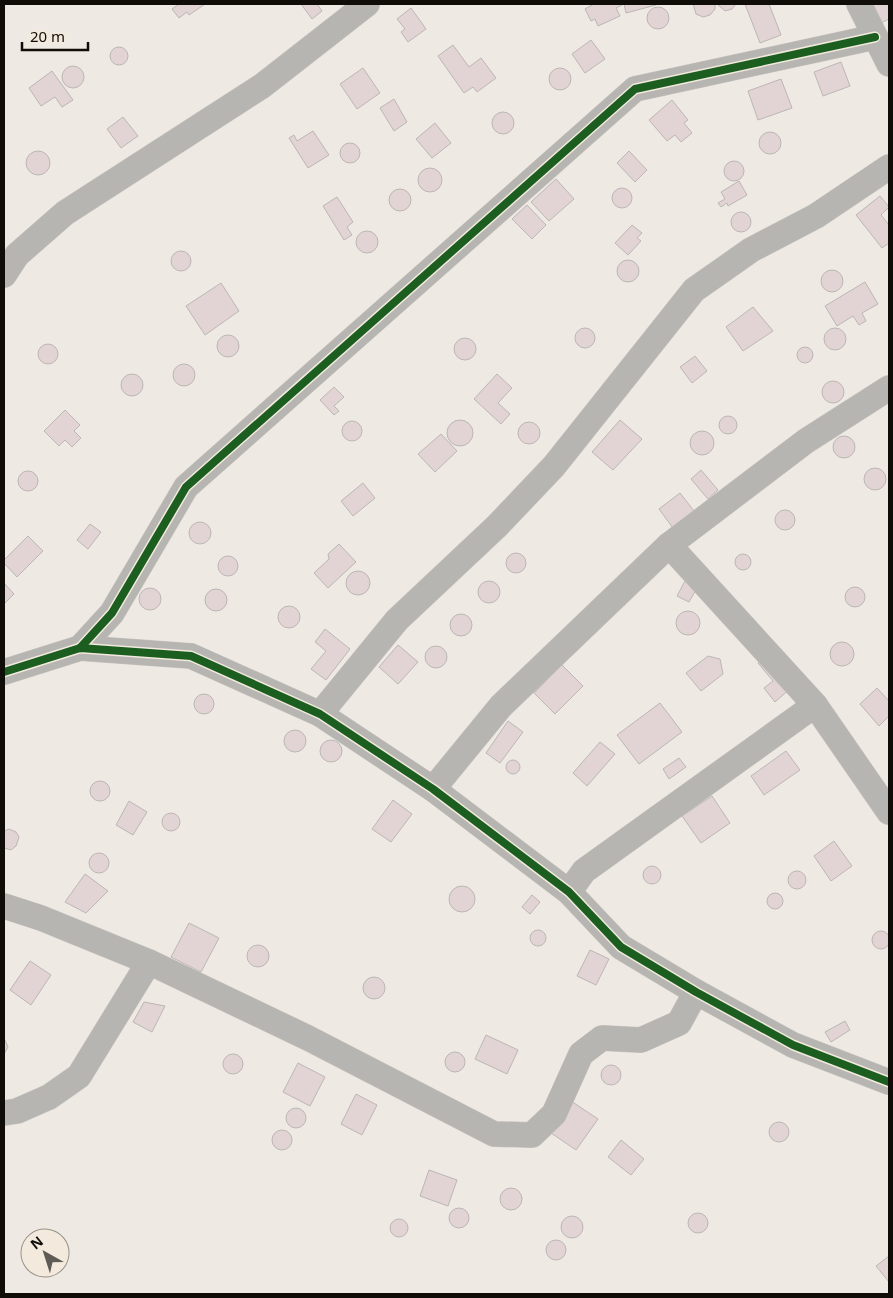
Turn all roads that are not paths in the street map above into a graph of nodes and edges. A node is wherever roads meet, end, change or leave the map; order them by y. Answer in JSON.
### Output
{"nodes":[{"id":1,"x":367,"y":4,"type":"edge"},
{"id":2,"x":859,"y":4,"type":"edge"},
{"id":3,"x":875,"y":37,"type":"junction"},
{"id":4,"x":889,"y":64,"type":"edge"},
{"id":5,"x":889,"y":167,"type":"edge"},
{"id":6,"x":4,"y":275,"type":"edge"},
{"id":7,"x":889,"y":388,"type":"edge"},
{"id":8,"x":669,"y":545,"type":"junction"},
{"id":9,"x":80,"y":648,"type":"junction"},
{"id":10,"x":4,"y":672,"type":"edge"},
{"id":11,"x":815,"y":705,"type":"junction"},
{"id":12,"x":320,"y":714,"type":"junction"},
{"id":13,"x":433,"y":789,"type":"junction"},
{"id":14,"x":889,"y":812,"type":"edge"},
{"id":15,"x":569,"y":892,"type":"junction"},
{"id":16,"x":4,"y":906,"type":"edge"},
{"id":17,"x":149,"y":962,"type":"junction"},
{"id":18,"x":696,"y":992,"type":"junction"},
{"id":19,"x":889,"y":1082,"type":"edge"},
{"id":20,"x":4,"y":1113,"type":"edge"}],
"edges":[{"from":1,"to":6,"type":"street"},
{"from":2,"to":3,"type":"street"},
{"from":3,"to":4,"type":"street"},
{"from":3,"to":9,"type":"street"},
{"from":5,"to":12,"type":"street"},
{"from":7,"to":8,"type":"street"},
{"from":8,"to":11,"type":"street"},
{"from":8,"to":13,"type":"street"},
{"from":9,"to":10,"type":"street"},
{"from":9,"to":12,"type":"street"},
{"from":11,"to":14,"type":"street"},
{"from":11,"to":15,"type":"street"},
{"from":12,"to":13,"type":"street"},
{"from":13,"to":15,"type":"street"},
{"from":15,"to":18,"type":"street"},
{"from":16,"to":17,"type":"street"},
{"from":17,"to":18,"type":"street"},
{"from":17,"to":20,"type":"street"},
{"from":18,"to":19,"type":"street"}]}
